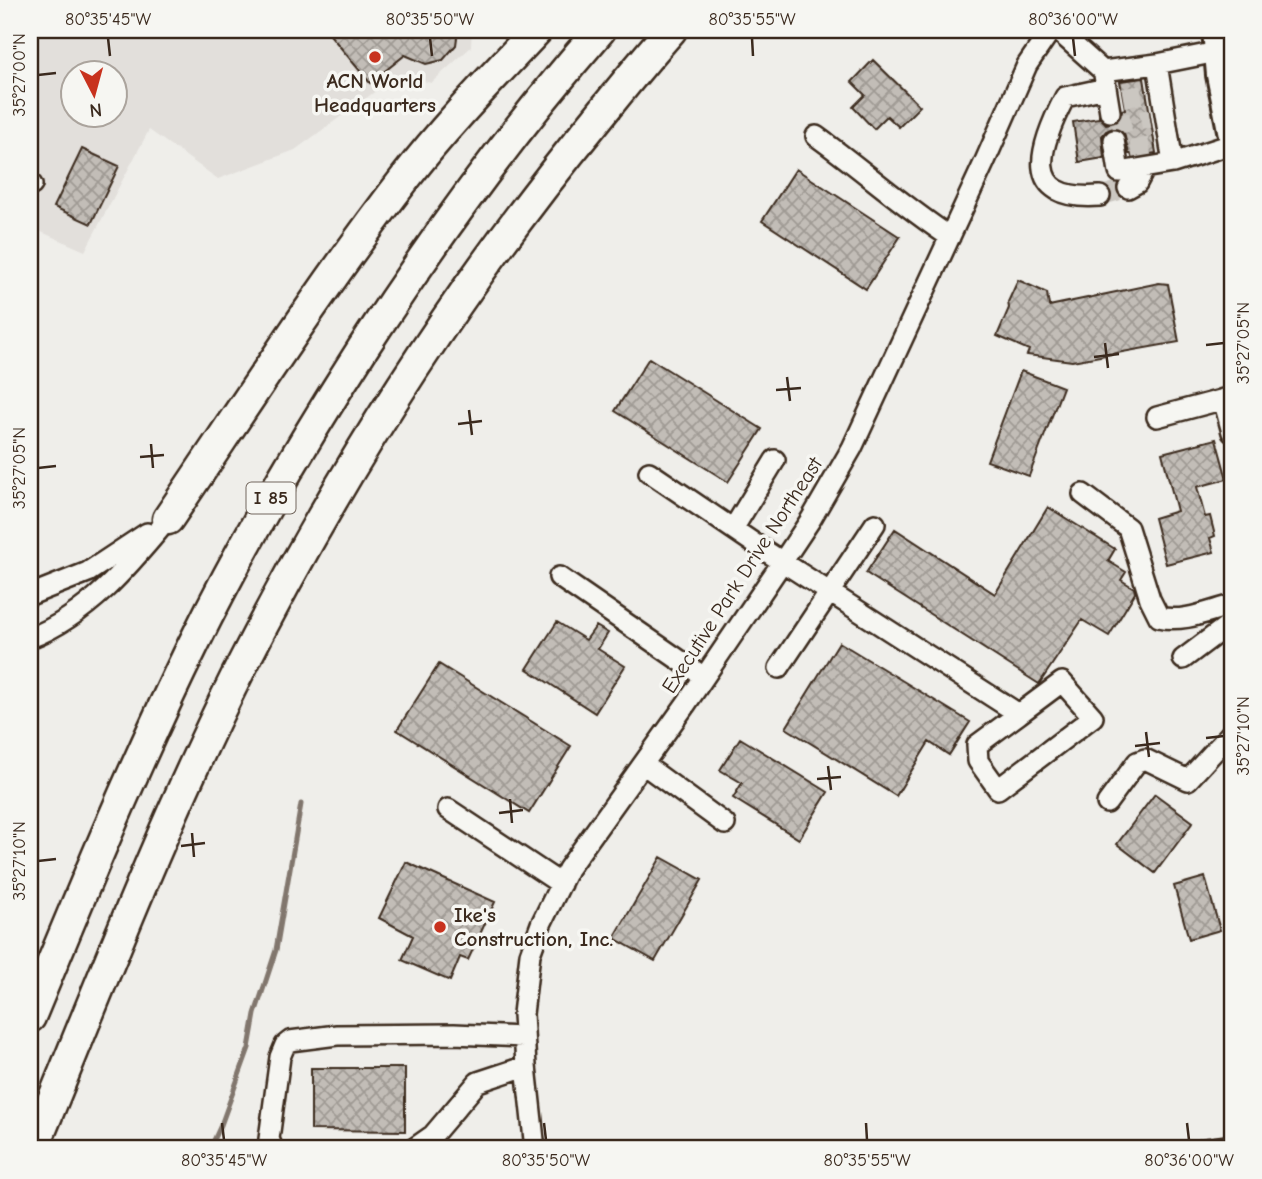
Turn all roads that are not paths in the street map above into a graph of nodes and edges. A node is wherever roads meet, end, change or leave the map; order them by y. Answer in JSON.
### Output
{"nodes":[{"id":1,"x":537,"y":30,"type":"edge"},
{"id":2,"x":600,"y":30,"type":"edge"},
{"id":3,"x":671,"y":30,"type":"edge"},
{"id":4,"x":1051,"y":30,"type":"edge"},
{"id":5,"x":1057,"y":30,"type":"edge"},
{"id":6,"x":1216,"y":41,"type":"edge"},
{"id":7,"x":1157,"y":64,"type":"junction"},
{"id":8,"x":1110,"y":94,"type":"junction"},
{"id":9,"x":817,"y":136,"type":"dead end"},
{"id":10,"x":1232,"y":142,"type":"edge"},
{"id":11,"x":1120,"y":147,"type":"dead end"},
{"id":12,"x":1166,"y":151,"type":"junction"},
{"id":13,"x":1145,"y":168,"type":"junction"},
{"id":14,"x":1128,"y":188,"type":"tunnel mouth"},
{"id":15,"x":1100,"y":195,"type":"tunnel mouth"},
{"id":16,"x":950,"y":237,"type":"junction"},
{"id":17,"x":1228,"y":398,"type":"edge"},
{"id":18,"x":1157,"y":417,"type":"dead end"},
{"id":19,"x":1232,"y":432,"type":"edge"},
{"id":20,"x":775,"y":460,"type":"dead end"},
{"id":21,"x":649,"y":472,"type":"dead end"},
{"id":22,"x":1083,"y":495,"type":"dead end"},
{"id":23,"x":168,"y":519,"type":"junction"},
{"id":24,"x":875,"y":524,"type":"dead end"},
{"id":25,"x":733,"y":529,"type":"junction"},
{"id":26,"x":783,"y":561,"type":"junction"},
{"id":27,"x":559,"y":577,"type":"dead end"},
{"id":28,"x":830,"y":591,"type":"junction"},
{"id":29,"x":30,"y":595,"type":"edge"},
{"id":30,"x":1232,"y":605,"type":"edge"},
{"id":31,"x":1232,"y":622,"type":"edge"},
{"id":32,"x":30,"y":638,"type":"edge"},
{"id":33,"x":1183,"y":659,"type":"dead end"},
{"id":34,"x":779,"y":668,"type":"dead end"},
{"id":35,"x":704,"y":677,"type":"junction"},
{"id":36,"x":1019,"y":714,"type":"junction"},
{"id":37,"x":1232,"y":732,"type":"edge"},
{"id":38,"x":643,"y":764,"type":"junction"},
{"id":39,"x":1107,"y":803,"type":"dead end"},
{"id":40,"x":448,"y":809,"type":"dead end"},
{"id":41,"x":725,"y":824,"type":"dead end"},
{"id":42,"x":561,"y":884,"type":"junction"},
{"id":43,"x":30,"y":1017,"type":"edge"},
{"id":44,"x":524,"y":1037,"type":"junction"},
{"id":45,"x":526,"y":1066,"type":"junction"},
{"id":46,"x":1232,"y":1145,"type":"edge"},
{"id":47,"x":33,"y":1149,"type":"edge"},
{"id":48,"x":273,"y":1149,"type":"edge"},
{"id":49,"x":413,"y":1149,"type":"edge"},
{"id":50,"x":535,"y":1149,"type":"edge"},
{"id":51,"x":1205,"y":1149,"type":"edge"}],
"edges":[{"from":1,"to":23,"type":"highway"},
{"from":2,"to":43,"type":"highway","number":"I 85"},
{"from":3,"to":47,"type":"highway","number":"I 85"},
{"from":4,"to":16,"type":"street","name":"Executive Park Drive Northeast"},
{"from":5,"to":8,"type":"street"},
{"from":6,"to":7,"type":"street"},
{"from":6,"to":10,"type":"main road"},
{"from":7,"to":8,"type":"street"},
{"from":7,"to":12,"type":"street"},
{"from":8,"to":15,"type":"street"},
{"from":9,"to":16,"type":"street"},
{"from":10,"to":12,"type":"street"},
{"from":11,"to":13,"type":"street"},
{"from":12,"to":13,"type":"street"},
{"from":13,"to":14,"type":"street"},
{"from":16,"to":26,"type":"street","name":"Executive Park Drive Northeast"},
{"from":17,"to":18,"type":"street"},
{"from":17,"to":19,"type":"street"},
{"from":20,"to":25,"type":"street"},
{"from":21,"to":25,"type":"street"},
{"from":22,"to":30,"type":"street"},
{"from":23,"to":29,"type":"street"},
{"from":23,"to":32,"type":"street"},
{"from":24,"to":28,"type":"street"},
{"from":25,"to":26,"type":"street"},
{"from":26,"to":28,"type":"street"},
{"from":26,"to":35,"type":"street","name":"Executive Park Drive Northeast"},
{"from":27,"to":35,"type":"street"},
{"from":28,"to":34,"type":"street"},
{"from":28,"to":36,"type":"street"},
{"from":31,"to":33,"type":"street"},
{"from":35,"to":38,"type":"street","name":"Executive Park Drive Northeast"},
{"from":36,"to":36,"type":"street"},
{"from":37,"to":39,"type":"street"},
{"from":38,"to":41,"type":"street"},
{"from":38,"to":42,"type":"street","name":"Executive Park Drive Northeast"},
{"from":40,"to":42,"type":"street"},
{"from":42,"to":44,"type":"street","name":"Executive Park Drive Northeast"},
{"from":44,"to":45,"type":"street","name":"Executive Park Drive Northeast"},
{"from":44,"to":48,"type":"street"},
{"from":45,"to":49,"type":"street"},
{"from":45,"to":50,"type":"street","name":"Executive Park Drive Northeast"},
{"from":46,"to":51,"type":"street"}]}
